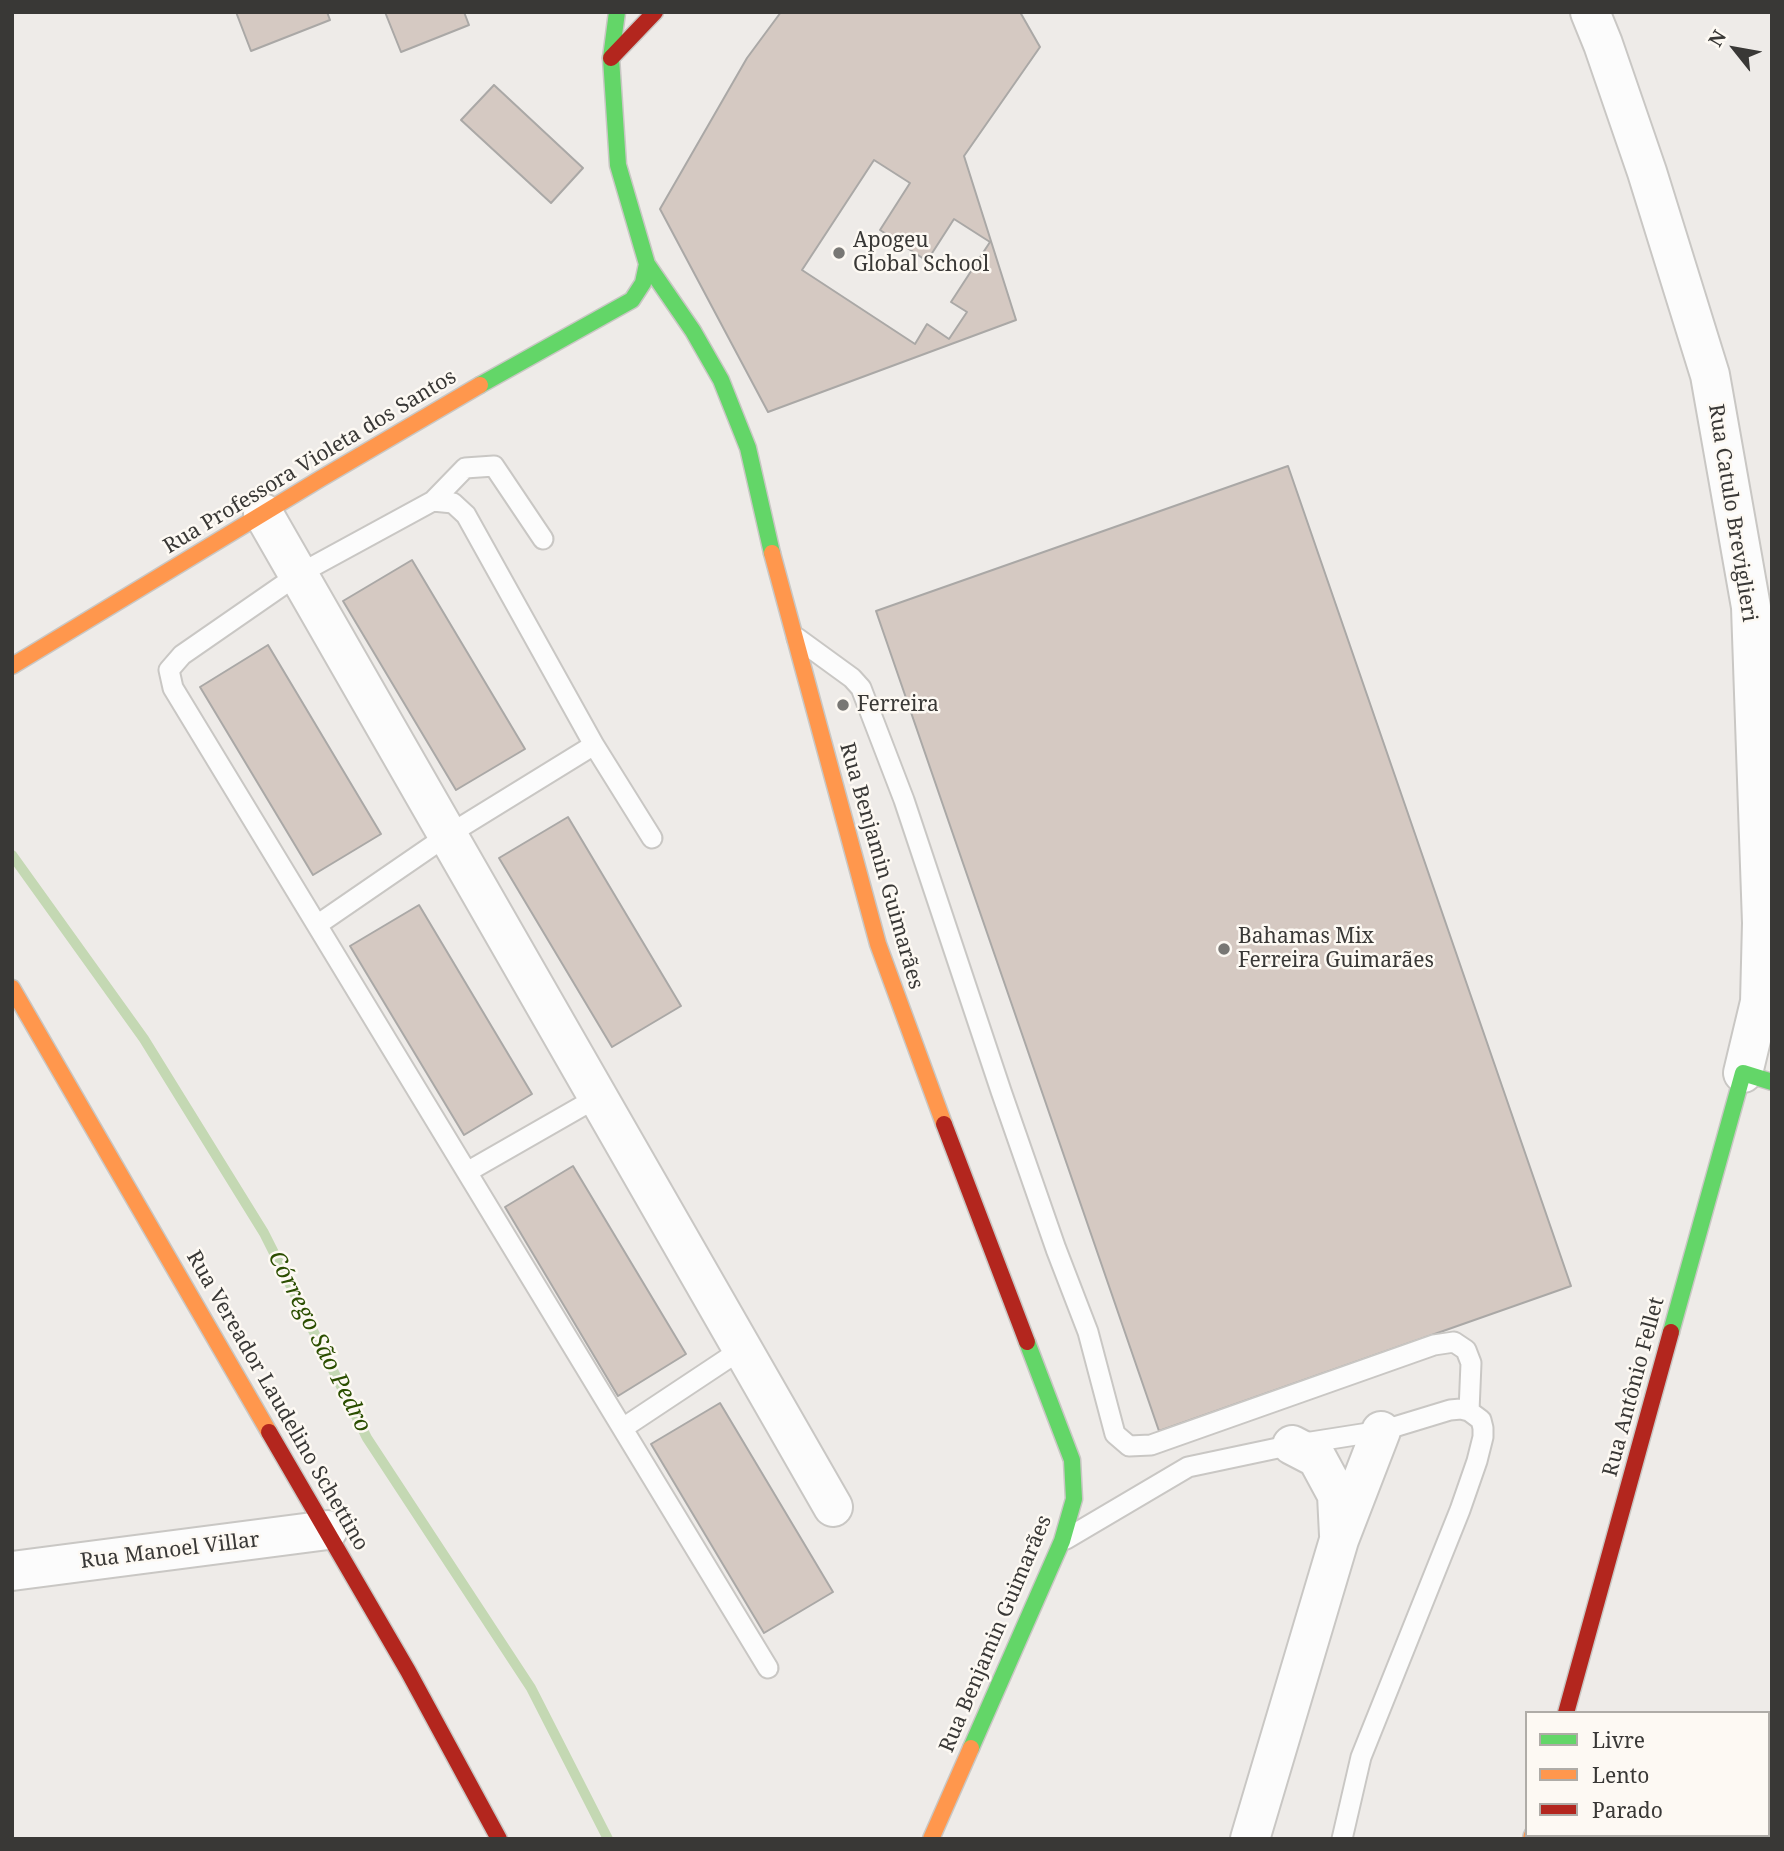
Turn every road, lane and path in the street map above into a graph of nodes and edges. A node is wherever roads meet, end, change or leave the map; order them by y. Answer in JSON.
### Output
{"nodes":[{"id":1,"x":617,"y":12,"type":"edge"},
{"id":2,"x":656,"y":12,"type":"edge"},
{"id":3,"x":1590,"y":12,"type":"edge"},
{"id":4,"x":611,"y":58,"type":"junction"},
{"id":5,"x":647,"y":264,"type":"junction"},
{"id":6,"x":632,"y":300,"type":"junction"},
{"id":7,"x":686,"y":321,"type":"junction"},
{"id":8,"x":433,"y":501,"type":"junction"},
{"id":9,"x":263,"y":513,"type":"junction"},
{"id":10,"x":543,"y":539,"type":"dead end"},
{"id":11,"x":299,"y":574,"type":"junction"},
{"id":12,"x":793,"y":635,"type":"junction"},
{"id":13,"x":12,"y":666,"type":"edge"},
{"id":14,"x":594,"y":745,"type":"junction"},
{"id":15,"x":448,"y":835,"type":"junction"},
{"id":16,"x":652,"y":838,"type":"dead end"},
{"id":17,"x":317,"y":925,"type":"junction"},
{"id":18,"x":12,"y":988,"type":"edge"},
{"id":19,"x":1757,"y":1078,"type":"edge"},
{"id":20,"x":598,"y":1097,"type":"junction"},
{"id":21,"x":467,"y":1172,"type":"junction"},
{"id":22,"x":742,"y":1349,"type":"junction"},
{"id":23,"x":1469,"y":1411,"type":"junction"},
{"id":24,"x":623,"y":1428,"type":"junction"},
{"id":25,"x":1381,"y":1431,"type":"junction"},
{"id":26,"x":1292,"y":1446,"type":"junction"},
{"id":27,"x":833,"y":1507,"type":"dead end"},
{"id":28,"x":328,"y":1530,"type":"junction"},
{"id":29,"x":12,"y":1538,"type":"edge"},
{"id":30,"x":1339,"y":1540,"type":"junction"},
{"id":31,"x":1062,"y":1541,"type":"junction"},
{"id":32,"x":24,"y":1569,"type":"edge"},
{"id":33,"x":768,"y":1668,"type":"dead end"},
{"id":34,"x":1567,"y":1711,"type":"edge"},
{"id":35,"x":497,"y":1839,"type":"edge"},
{"id":36,"x":931,"y":1839,"type":"edge"},
{"id":37,"x":1250,"y":1839,"type":"edge"},
{"id":38,"x":1342,"y":1839,"type":"edge"}],
"edges":[{"from":1,"to":4,"type":"street","name":"Rua Benjamin Guimarães"},
{"from":2,"to":4,"type":"street"},
{"from":3,"to":19,"type":"street","name":"Rua Catulo Breviglieri"},
{"from":4,"to":5,"type":"street","name":"Rua Benjamin Guimarães"},
{"from":5,"to":6,"type":"street"},
{"from":5,"to":7,"type":"street","name":"Rua Benjamin Guimarães"},
{"from":6,"to":7,"type":"street"},
{"from":6,"to":9,"type":"street","name":"Rua Professora Violeta dos Santos"},
{"from":7,"to":12,"type":"street","name":"Rua Benjamin Guimarães"},
{"from":8,"to":10,"type":"lane"},
{"from":8,"to":11,"type":"lane"},
{"from":8,"to":14,"type":"lane"},
{"from":9,"to":11,"type":"street"},
{"from":9,"to":13,"type":"street","name":"Rua Professora Violeta dos Santos"},
{"from":11,"to":15,"type":"street"},
{"from":11,"to":17,"type":"lane"},
{"from":12,"to":23,"type":"lane"},
{"from":12,"to":31,"type":"street","name":"Rua Benjamin Guimarães"},
{"from":14,"to":15,"type":"lane"},
{"from":14,"to":16,"type":"lane"},
{"from":15,"to":17,"type":"lane"},
{"from":15,"to":20,"type":"street"},
{"from":17,"to":21,"type":"lane"},
{"from":18,"to":28,"type":"street","name":"Rua Vereador Laudelino Schettino"},
{"from":19,"to":34,"type":"street","name":"Rua Antônio Fellet"},
{"from":20,"to":21,"type":"lane"},
{"from":20,"to":22,"type":"street"},
{"from":21,"to":24,"type":"lane"},
{"from":22,"to":24,"type":"lane"},
{"from":22,"to":27,"type":"street"},
{"from":23,"to":25,"type":"lane"},
{"from":23,"to":38,"type":"lane"},
{"from":24,"to":33,"type":"lane"},
{"from":25,"to":26,"type":"lane"},
{"from":25,"to":30,"type":"street"},
{"from":26,"to":30,"type":"street"},
{"from":26,"to":31,"type":"lane"},
{"from":28,"to":32,"type":"street","name":"Rua Manoel Villar"},
{"from":28,"to":35,"type":"street","name":"Rua Vereador Laudelino Schettino"},
{"from":29,"to":32,"type":"street"},
{"from":30,"to":37,"type":"street"},
{"from":31,"to":36,"type":"street","name":"Rua Benjamin Guimarães"}]}
